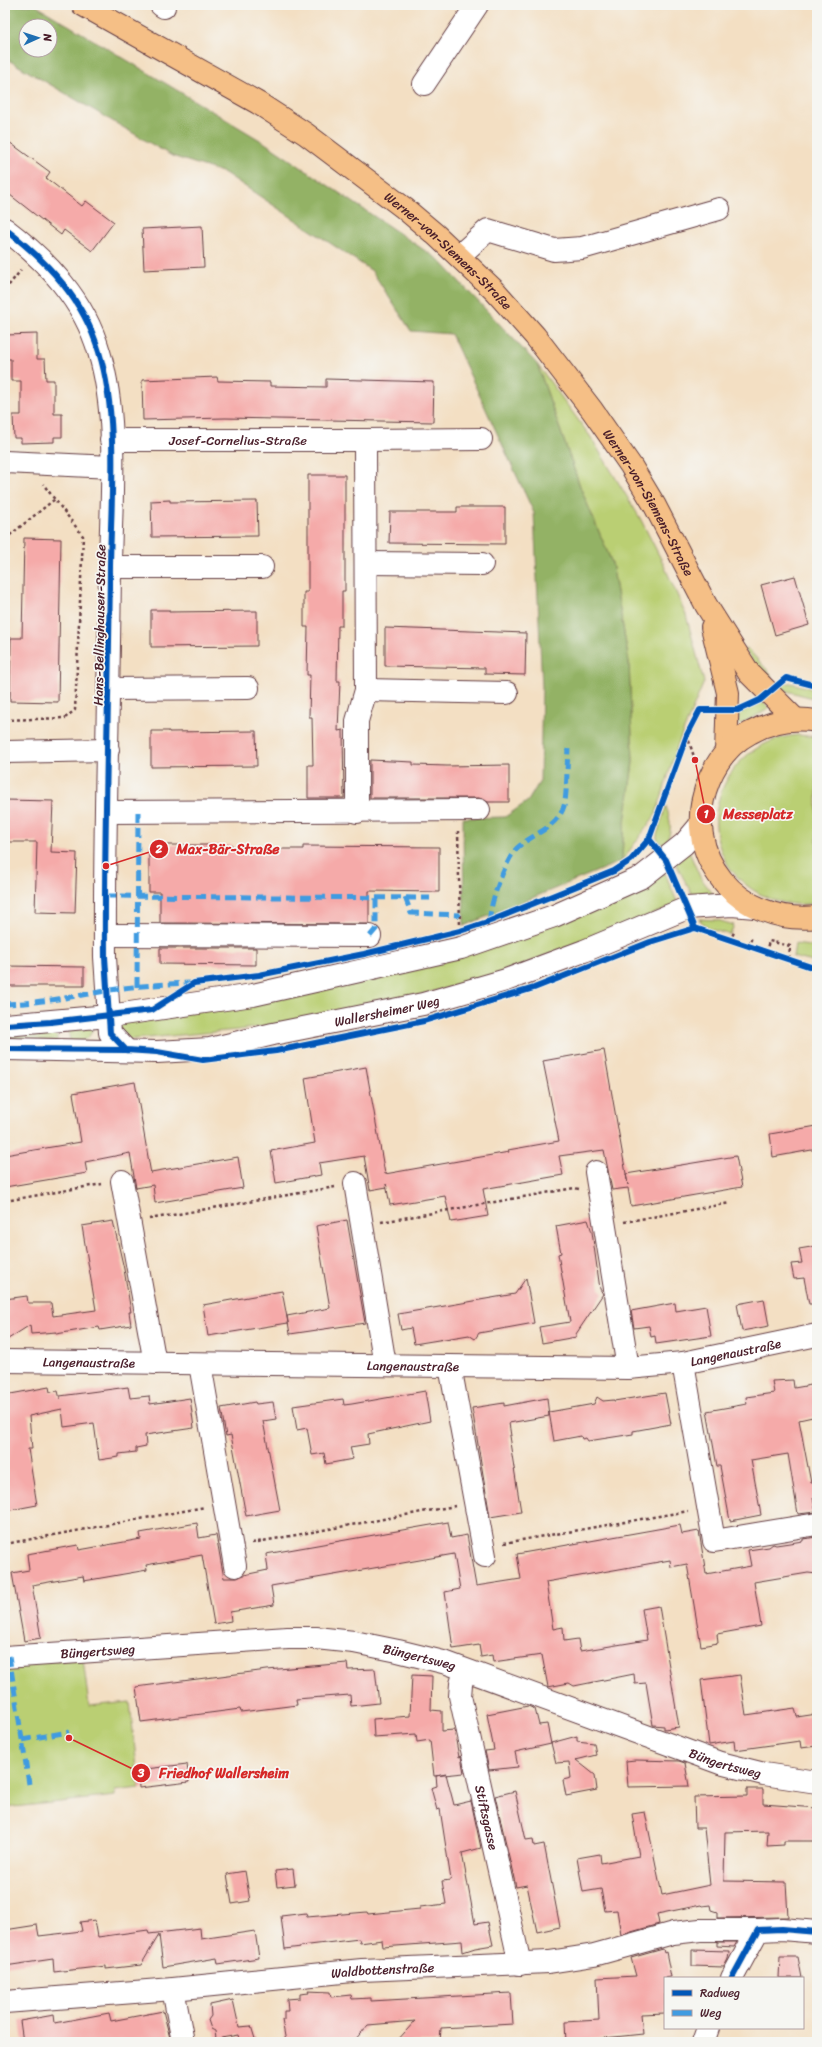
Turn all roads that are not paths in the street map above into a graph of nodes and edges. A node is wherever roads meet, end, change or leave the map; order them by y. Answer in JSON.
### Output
{"nodes":[{"id":1,"x":83,"y":5,"type":"edge"},
{"id":2,"x":477,"y":5,"type":"edge"},
{"id":3,"x":424,"y":84,"type":"dead end"},
{"id":4,"x":718,"y":210,"type":"dead end"},
{"id":5,"x":5,"y":229,"type":"edge"},
{"id":6,"x":459,"y":256,"type":"junction"},
{"id":7,"x":481,"y":439,"type":"dead end"},
{"id":8,"x":111,"y":440,"type":"junction"},
{"id":9,"x":365,"y":440,"type":"junction"},
{"id":10,"x":5,"y":462,"type":"edge"},
{"id":11,"x":112,"y":467,"type":"junction"},
{"id":12,"x":366,"y":564,"type":"junction"},
{"id":13,"x":482,"y":564,"type":"dead end"},
{"id":14,"x":110,"y":567,"type":"junction"},
{"id":15,"x":262,"y":567,"type":"dead end"},
{"id":16,"x":706,"y":605,"type":"junction"},
{"id":17,"x":248,"y":688,"type":"dead end"},
{"id":18,"x":109,"y":689,"type":"junction"},
{"id":19,"x":366,"y":690,"type":"junction"},
{"id":20,"x":507,"y":693,"type":"dead end"},
{"id":21,"x":795,"y":719,"type":"junction"},
{"id":22,"x":817,"y":721,"type":"edge"},
{"id":23,"x":108,"y":750,"type":"junction"},
{"id":24,"x":5,"y":752,"type":"edge"},
{"id":25,"x":726,"y":752,"type":"junction"},
{"id":26,"x":479,"y":810,"type":"dead end"},
{"id":27,"x":107,"y":812,"type":"junction"},
{"id":28,"x":349,"y":812,"type":"junction"},
{"id":29,"x":701,"y":824,"type":"junction"},
{"id":30,"x":755,"y":907,"type":"junction"},
{"id":31,"x":813,"y":921,"type":"edge"},
{"id":32,"x":105,"y":936,"type":"junction"},
{"id":33,"x":370,"y":936,"type":"dead end"},
{"id":34,"x":109,"y":1016,"type":"junction"},
{"id":35,"x":5,"y":1025,"type":"edge"},
{"id":36,"x":5,"y":1049,"type":"edge"},
{"id":37,"x":126,"y":1050,"type":"junction"},
{"id":38,"x":122,"y":1181,"type":"road end"},
{"id":39,"x":597,"y":1182,"type":"road end"},
{"id":40,"x":355,"y":1183,"type":"road end"},
{"id":41,"x":817,"y":1335,"type":"edge"},
{"id":42,"x":5,"y":1361,"type":"edge"},
{"id":43,"x":155,"y":1363,"type":"junction"},
{"id":44,"x":683,"y":1363,"type":"junction"},
{"id":45,"x":200,"y":1364,"type":"junction"},
{"id":46,"x":385,"y":1365,"type":"junction"},
{"id":47,"x":450,"y":1366,"type":"junction"},
{"id":48,"x":628,"y":1368,"type":"junction"},
{"id":49,"x":817,"y":1524,"type":"edge"},
{"id":50,"x":484,"y":1552,"type":"road end"},
{"id":51,"x":233,"y":1556,"type":"road end"},
{"id":52,"x":5,"y":1657,"type":"edge"},
{"id":53,"x":465,"y":1670,"type":"junction"},
{"id":54,"x":817,"y":1782,"type":"edge"},
{"id":55,"x":758,"y":1930,"type":"junction"},
{"id":56,"x":817,"y":1932,"type":"edge"},
{"id":57,"x":520,"y":1964,"type":"junction"},
{"id":58,"x":733,"y":1977,"type":"edge"},
{"id":59,"x":173,"y":1989,"type":"junction"},
{"id":60,"x":5,"y":2002,"type":"edge"},
{"id":61,"x":708,"y":2029,"type":"edge"},
{"id":62,"x":183,"y":2042,"type":"edge"},
{"id":63,"x":703,"y":2042,"type":"edge"}],
"edges":[{"from":1,"to":6,"type":"main road","name":"Werner-von-Siemens-Straße"},
{"from":2,"to":3,"type":"street"},
{"from":4,"to":6,"type":"street"},
{"from":5,"to":8,"type":"street","name":"Hans-Bellinghausen-Straße"},
{"from":6,"to":16,"type":"main road","name":"Werner-von-Siemens-Straße"},
{"from":7,"to":9,"type":"street","name":"Josef-Cornelius-Straße"},
{"from":8,"to":9,"type":"street","name":"Josef-Cornelius-Straße"},
{"from":8,"to":11,"type":"street","name":"Hans-Bellinghausen-Straße"},
{"from":9,"to":12,"type":"street"},
{"from":10,"to":11,"type":"street"},
{"from":11,"to":14,"type":"street","name":"Hans-Bellinghausen-Straße"},
{"from":12,"to":13,"type":"street"},
{"from":12,"to":19,"type":"street"},
{"from":14,"to":15,"type":"street","name":"Hans-Bellinghausen-Straße"},
{"from":14,"to":18,"type":"street","name":"Hans-Bellinghausen-Straße"},
{"from":16,"to":21,"type":"main road","name":"Werner-von-Siemens-Straße"},
{"from":16,"to":25,"type":"main road","name":"Werner-von-Siemens-Straße"},
{"from":17,"to":18,"type":"street","name":"Hans-Bellinghausen-Straße"},
{"from":18,"to":23,"type":"street","name":"Hans-Bellinghausen-Straße"},
{"from":19,"to":20,"type":"street"},
{"from":19,"to":28,"type":"street"},
{"from":21,"to":22,"type":"main road","name":"Wallersheimer Weg"},
{"from":21,"to":25,"type":"main road","name":"Wallersheimer Weg"},
{"from":23,"to":24,"type":"street"},
{"from":23,"to":27,"type":"street","name":"Hans-Bellinghausen-Straße"},
{"from":25,"to":29,"type":"main road","name":"Wallersheimer Weg"},
{"from":26,"to":28,"type":"street"},
{"from":27,"to":28,"type":"street"},
{"from":27,"to":32,"type":"street","name":"Hans-Bellinghausen-Straße"},
{"from":29,"to":30,"type":"main road","name":"Wallersheimer Weg"},
{"from":29,"to":34,"type":"street"},
{"from":30,"to":31,"type":"main road","name":"Wallersheimer Weg"},
{"from":30,"to":37,"type":"street","name":"Wallersheimer Weg"},
{"from":32,"to":33,"type":"street"},
{"from":32,"to":34,"type":"street","name":"Hans-Bellinghausen-Straße"},
{"from":34,"to":35,"type":"street"},
{"from":34,"to":37,"type":"street","name":"Hans-Bellinghausen-Straße"},
{"from":36,"to":37,"type":"street","name":"Wallersheimer Weg"},
{"from":38,"to":43,"type":"street"},
{"from":39,"to":48,"type":"street"},
{"from":40,"to":46,"type":"street"},
{"from":41,"to":44,"type":"street","name":"Langenaustraße"},
{"from":42,"to":43,"type":"street","name":"Langenaustraße"},
{"from":43,"to":45,"type":"street","name":"Langenaustraße"},
{"from":44,"to":48,"type":"street","name":"Langenaustraße"},
{"from":44,"to":49,"type":"street"},
{"from":45,"to":46,"type":"street","name":"Langenaustraße"},
{"from":45,"to":51,"type":"street"},
{"from":46,"to":47,"type":"street","name":"Langenaustraße"},
{"from":47,"to":48,"type":"street","name":"Langenaustraße"},
{"from":47,"to":50,"type":"street"},
{"from":52,"to":53,"type":"street","name":"Büngertsweg"},
{"from":53,"to":54,"type":"street","name":"Büngertsweg"},
{"from":53,"to":57,"type":"street","name":"Stiftsgasse"},
{"from":55,"to":56,"type":"street","name":"Waldbottenstraße"},
{"from":55,"to":57,"type":"street","name":"Waldbottenstraße"},
{"from":55,"to":58,"type":"street"},
{"from":57,"to":59,"type":"street","name":"Waldbottenstraße"},
{"from":59,"to":60,"type":"street","name":"Waldbottenstraße"},
{"from":59,"to":62,"type":"street"},
{"from":61,"to":63,"type":"street"}]}
